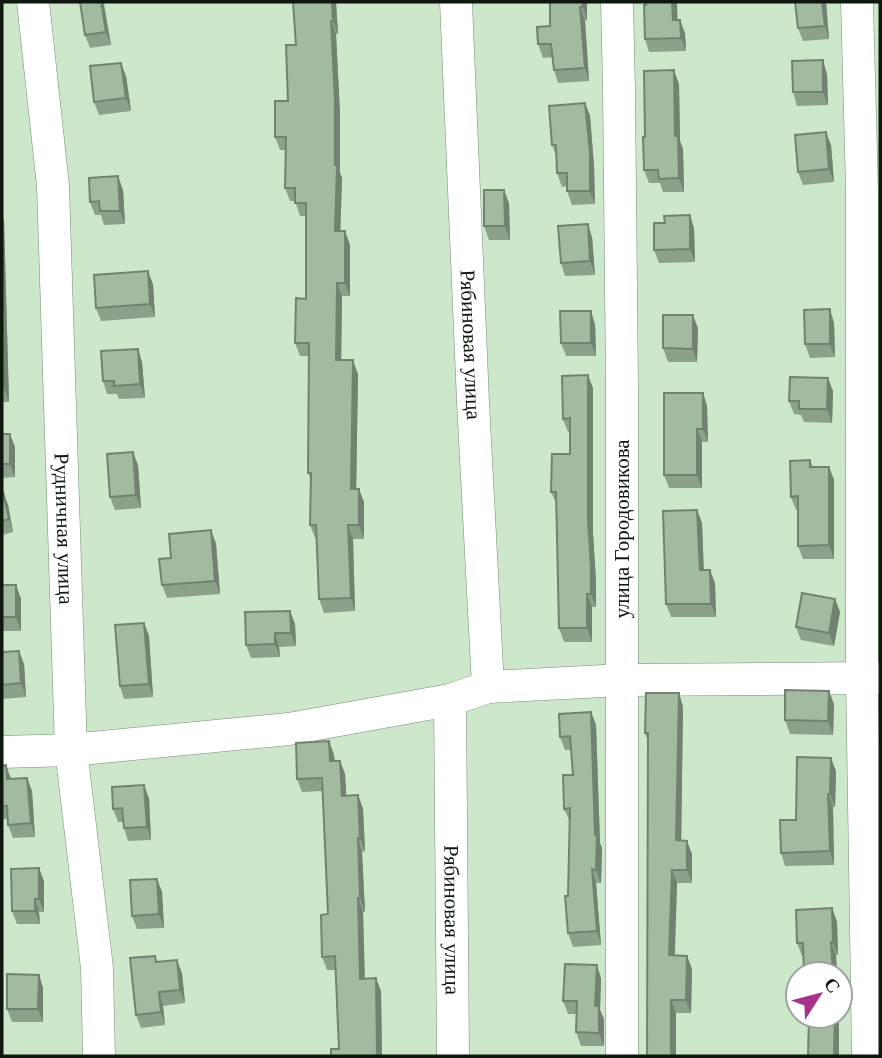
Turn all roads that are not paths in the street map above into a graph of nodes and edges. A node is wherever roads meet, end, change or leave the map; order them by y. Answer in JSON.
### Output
{"nodes":[{"id":1,"x":33,"y":2,"type":"edge"},
{"id":2,"x":456,"y":2,"type":"edge"},
{"id":3,"x":617,"y":2,"type":"edge"},
{"id":4,"x":857,"y":2,"type":"edge"},
{"id":5,"x":871,"y":678,"type":"edge"},
{"id":6,"x":623,"y":680,"type":"junction"},
{"id":7,"x":488,"y":687,"type":"junction"},
{"id":8,"x":450,"y":700,"type":"junction"},
{"id":9,"x":71,"y":750,"type":"junction"},
{"id":10,"x":2,"y":752,"type":"edge"},
{"id":11,"x":99,"y":1056,"type":"edge"},
{"id":12,"x":453,"y":1056,"type":"edge"},
{"id":13,"x":622,"y":1056,"type":"edge"},
{"id":14,"x":868,"y":1056,"type":"edge"}],
"edges":[{"from":1,"to":9,"type":"street","name":"Рудничная улица"},
{"from":2,"to":7,"type":"street","name":"Рябиновая улица"},
{"from":3,"to":6,"type":"street","name":"улица Городовикова"},
{"from":4,"to":5,"type":"street"},
{"from":5,"to":6,"type":"street"},
{"from":5,"to":14,"type":"street"},
{"from":6,"to":7,"type":"street"},
{"from":6,"to":13,"type":"street","name":"улица Городовикова"},
{"from":7,"to":8,"type":"street"},
{"from":8,"to":9,"type":"street"},
{"from":8,"to":12,"type":"street","name":"Рябиновая улица"},
{"from":9,"to":10,"type":"street"},
{"from":9,"to":11,"type":"street","name":"Рудничная улица"}]}
